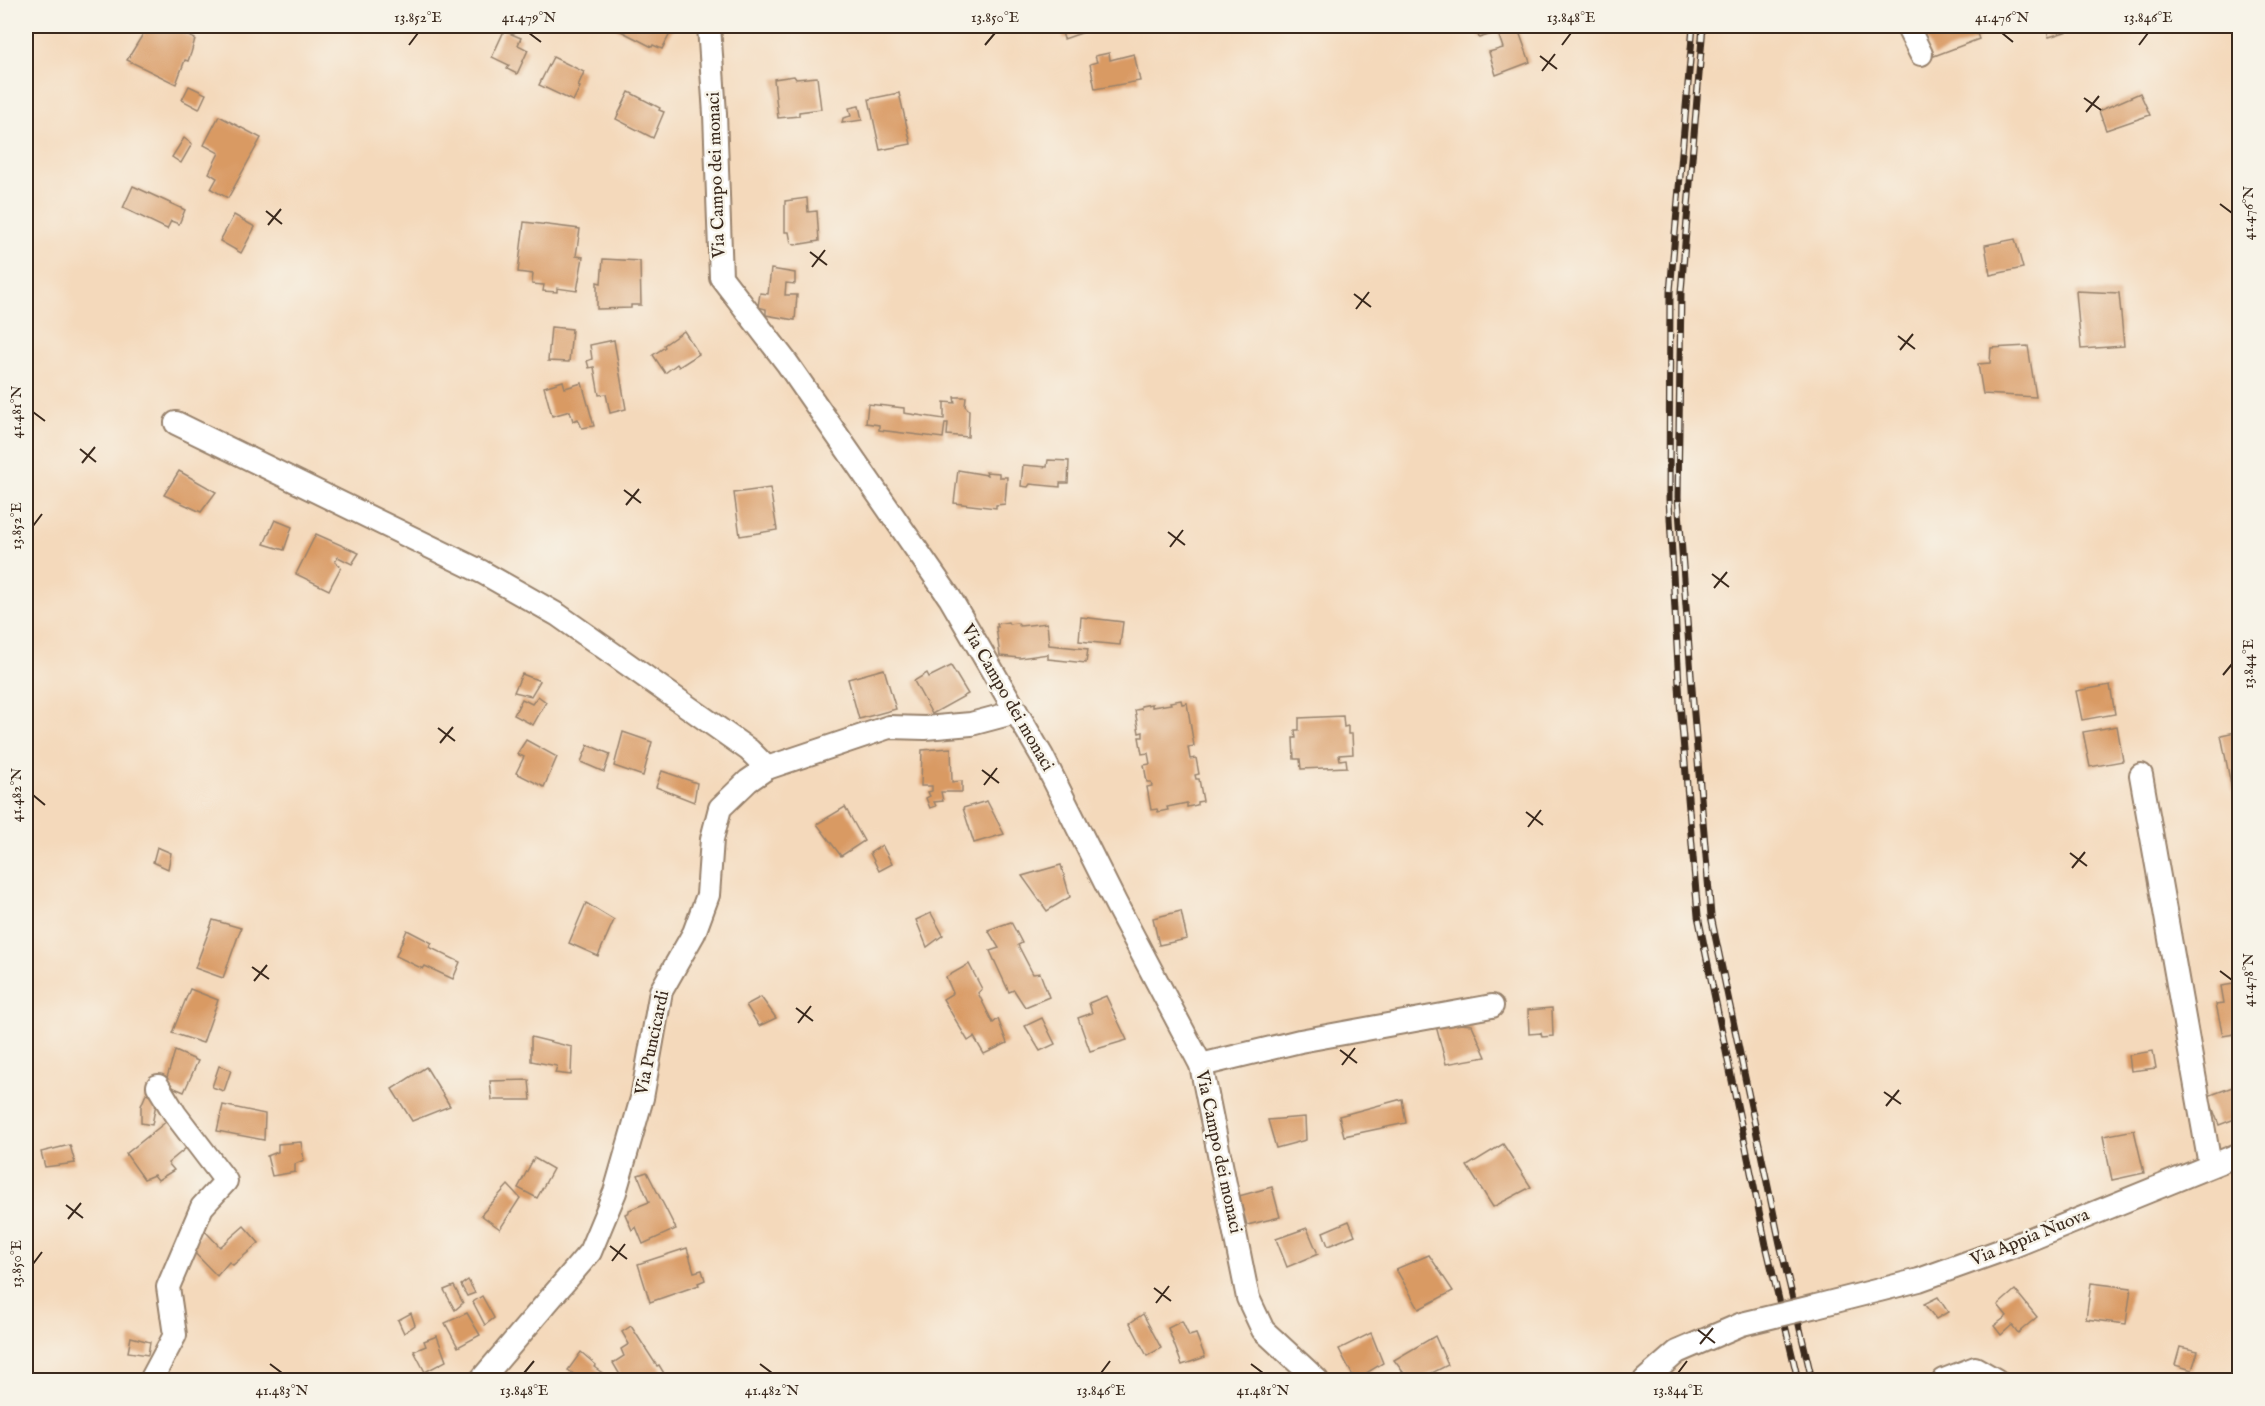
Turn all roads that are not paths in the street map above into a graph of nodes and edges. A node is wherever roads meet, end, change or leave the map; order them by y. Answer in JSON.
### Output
{"nodes":[{"id":1,"x":709,"y":26,"type":"edge"},
{"id":2,"x":1907,"y":26,"type":"edge"},
{"id":3,"x":1922,"y":54,"type":"dead end"},
{"id":4,"x":176,"y":423,"type":"dead end"},
{"id":5,"x":1016,"y":712,"type":"junction"},
{"id":6,"x":767,"y":768,"type":"junction"},
{"id":7,"x":2141,"y":775,"type":"dead end"},
{"id":8,"x":1492,"y":1006,"type":"dead end"},
{"id":9,"x":1201,"y":1065,"type":"junction"},
{"id":10,"x":158,"y":1086,"type":"dead end"},
{"id":11,"x":2240,"y":1154,"type":"edge"},
{"id":12,"x":2210,"y":1165,"type":"junction"},
{"id":13,"x":151,"y":1380,"type":"edge"},
{"id":14,"x":482,"y":1380,"type":"edge"},
{"id":15,"x":1317,"y":1380,"type":"edge"},
{"id":16,"x":1645,"y":1380,"type":"edge"},
{"id":17,"x":1944,"y":1380,"type":"edge"},
{"id":18,"x":1996,"y":1380,"type":"edge"}],
"edges":[{"from":1,"to":5,"type":"street","name":"Via Campo dei monaci"},
{"from":2,"to":3,"type":"street"},
{"from":4,"to":6,"type":"street"},
{"from":5,"to":6,"type":"street","name":"Via Puncicardi"},
{"from":5,"to":9,"type":"street","name":"Via Campo dei monaci"},
{"from":6,"to":14,"type":"street","name":"Via Puncicardi"},
{"from":7,"to":12,"type":"street"},
{"from":8,"to":9,"type":"street"},
{"from":9,"to":15,"type":"street","name":"Via Campo dei monaci"},
{"from":10,"to":13,"type":"street"},
{"from":11,"to":12,"type":"street","name":"Via Appia Nuova"},
{"from":12,"to":16,"type":"street","name":"Via Appia Nuova","bridge":true},
{"from":17,"to":18,"type":"street"}]}
